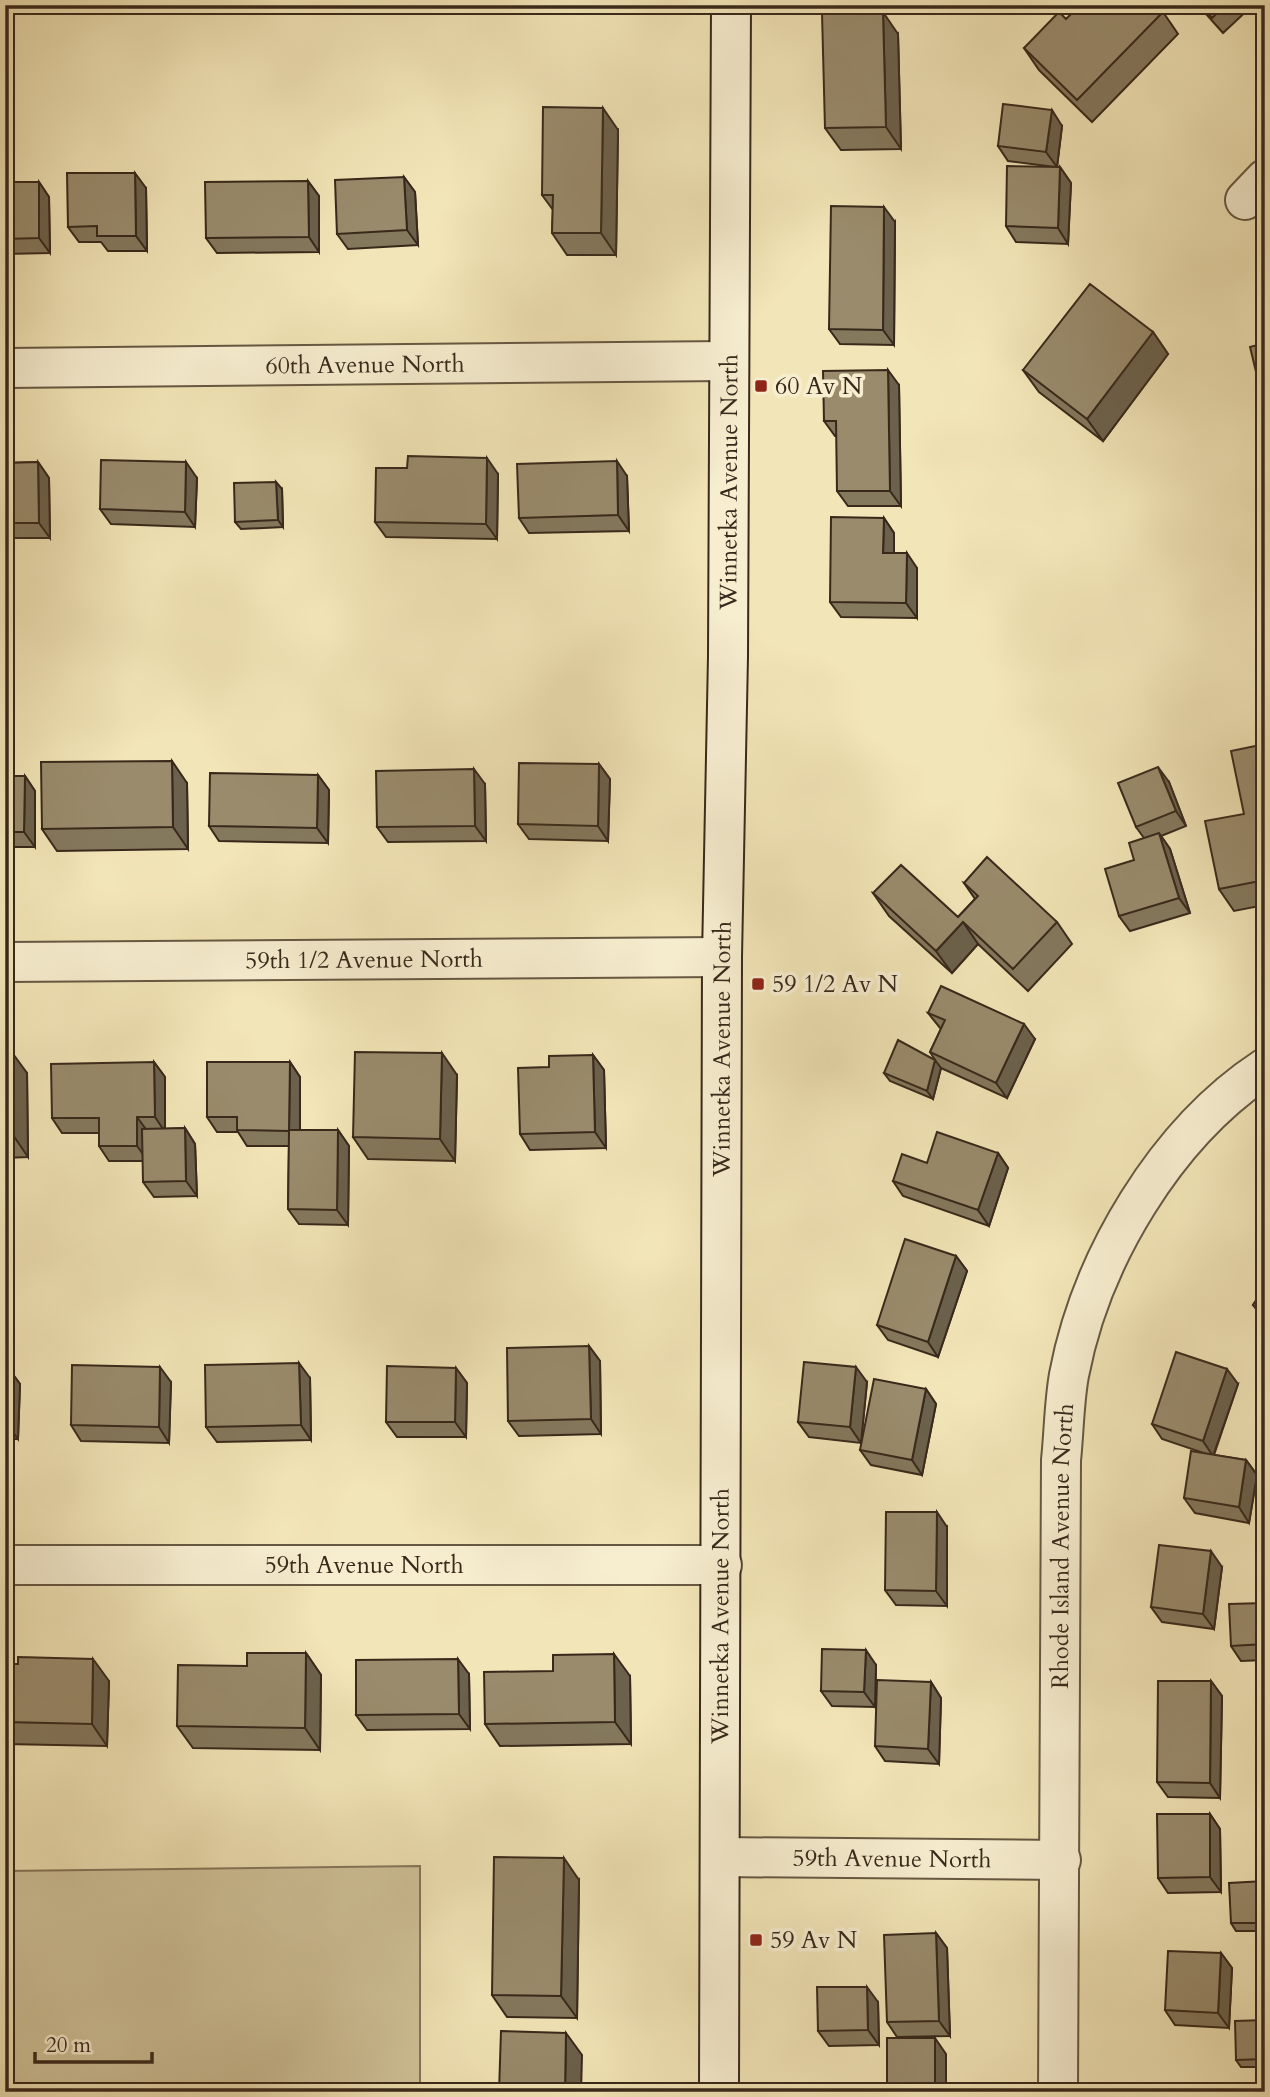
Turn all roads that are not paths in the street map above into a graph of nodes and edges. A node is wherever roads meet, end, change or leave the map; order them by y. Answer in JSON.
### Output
{"nodes":[{"id":1,"x":731,"y":5,"type":"edge"},
{"id":2,"x":727,"y":361,"type":"junction"},
{"id":3,"x":5,"y":368,"type":"edge"},
{"id":4,"x":722,"y":957,"type":"junction"},
{"id":5,"x":5,"y":962,"type":"edge"},
{"id":6,"x":1265,"y":1068,"type":"edge"},
{"id":7,"x":722,"y":1564,"type":"junction"},
{"id":8,"x":5,"y":1565,"type":"edge"},
{"id":9,"x":720,"y":1857,"type":"junction"},
{"id":10,"x":1061,"y":1860,"type":"junction"},
{"id":11,"x":719,"y":2092,"type":"edge"},
{"id":12,"x":1058,"y":2092,"type":"edge"}],
"edges":[{"from":1,"to":2,"type":"street","name":"Winnetka Avenue North"},
{"from":2,"to":3,"type":"street","name":"60th Avenue North"},
{"from":2,"to":4,"type":"street","name":"Winnetka Avenue North"},
{"from":4,"to":5,"type":"street","name":"59th 1/2 Avenue North"},
{"from":4,"to":7,"type":"street","name":"Winnetka Avenue North"},
{"from":6,"to":10,"type":"street","name":"Rhode Island Avenue North"},
{"from":7,"to":8,"type":"street","name":"59th Avenue North"},
{"from":7,"to":9,"type":"street","name":"Winnetka Avenue North"},
{"from":9,"to":10,"type":"street","name":"59th Avenue North"},
{"from":9,"to":11,"type":"street","name":"Winnetka Avenue North"},
{"from":10,"to":12,"type":"street","name":"Rhode Island Avenue North"}]}
